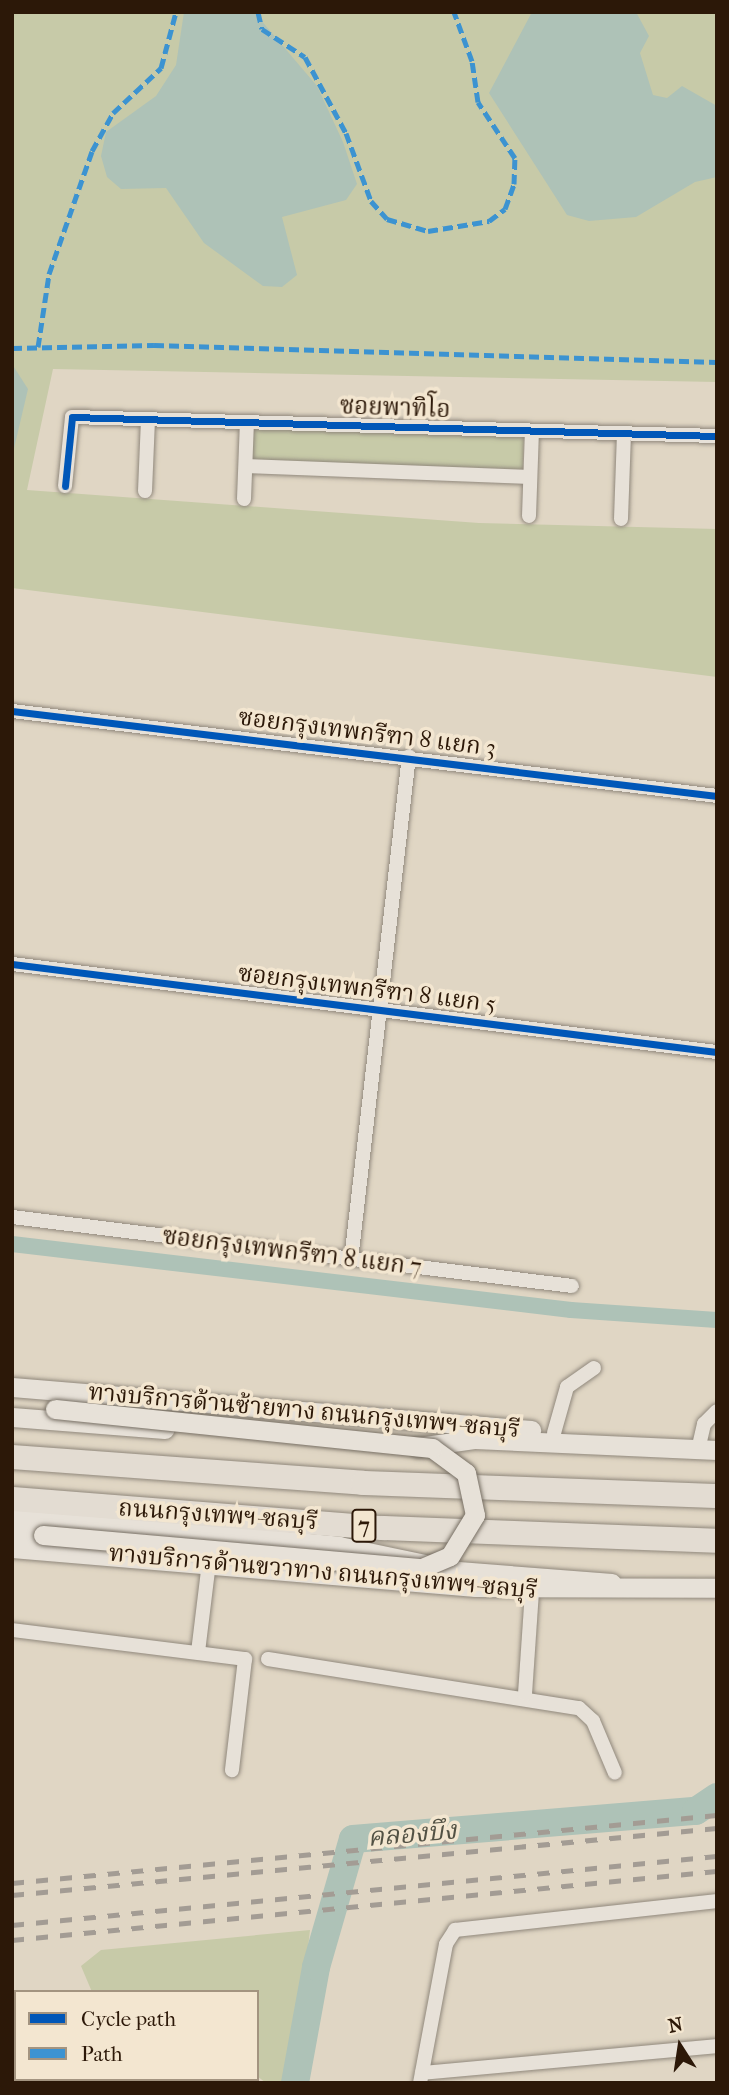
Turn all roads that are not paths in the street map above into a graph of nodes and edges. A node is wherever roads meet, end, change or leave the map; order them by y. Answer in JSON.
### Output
{"nodes":[{"id":1,"x":148,"y":419,"type":"junction"},
{"id":2,"x":247,"y":422,"type":"junction"},
{"id":3,"x":532,"y":432,"type":"junction"},
{"id":4,"x":624,"y":433,"type":"junction"},
{"id":5,"x":717,"y":436,"type":"edge"},
{"id":6,"x":246,"y":466,"type":"junction"},
{"id":7,"x":530,"y":477,"type":"junction"},
{"id":8,"x":65,"y":486,"type":"dead end"},
{"id":9,"x":145,"y":491,"type":"dead end"},
{"id":10,"x":244,"y":499,"type":"dead end"},
{"id":11,"x":529,"y":516,"type":"dead end"},
{"id":12,"x":621,"y":519,"type":"dead end"},
{"id":13,"x":12,"y":711,"type":"edge"},
{"id":14,"x":409,"y":756,"type":"junction"},
{"id":15,"x":717,"y":796,"type":"edge"},
{"id":16,"x":12,"y":964,"type":"edge"},
{"id":17,"x":380,"y":1011,"type":"junction"},
{"id":18,"x":717,"y":1052,"type":"edge"},
{"id":19,"x":12,"y":1217,"type":"edge"},
{"id":20,"x":351,"y":1260,"type":"junction"},
{"id":21,"x":572,"y":1286,"type":"dead end"},
{"id":22,"x":594,"y":1368,"type":"dead end"},
{"id":23,"x":12,"y":1387,"type":"edge"},
{"id":24,"x":12,"y":1404,"type":"edge"},
{"id":25,"x":717,"y":1411,"type":"edge"},
{"id":26,"x":12,"y":1417,"type":"edge"},
{"id":27,"x":554,"y":1433,"type":"junction"},
{"id":28,"x":594,"y":1443,"type":"junction"},
{"id":29,"x":707,"y":1450,"type":"edge"},
{"id":30,"x":12,"y":1458,"type":"edge"},
{"id":31,"x":717,"y":1496,"type":"edge"},
{"id":32,"x":12,"y":1499,"type":"edge"},
{"id":33,"x":12,"y":1516,"type":"edge"},
{"id":34,"x":12,"y":1532,"type":"edge"},
{"id":35,"x":717,"y":1541,"type":"edge"},
{"id":36,"x":12,"y":1548,"type":"edge"},
{"id":37,"x":209,"y":1563,"type":"junction"},
{"id":38,"x":634,"y":1587,"type":"junction"},
{"id":39,"x":717,"y":1588,"type":"edge"},
{"id":40,"x":532,"y":1591,"type":"junction"},
{"id":41,"x":12,"y":1630,"type":"edge"},
{"id":42,"x":198,"y":1652,"type":"junction"},
{"id":43,"x":268,"y":1659,"type":"dead end"},
{"id":44,"x":525,"y":1694,"type":"junction"},
{"id":45,"x":232,"y":1770,"type":"dead end"},
{"id":46,"x":615,"y":1773,"type":"dead end"},
{"id":47,"x":717,"y":1901,"type":"edge"},
{"id":48,"x":717,"y":2046,"type":"edge"},
{"id":49,"x":421,"y":2078,"type":"edge"}],
"edges":[{"from":1,"to":2,"type":"street","name":"ซอยพาทิโอ"},
{"from":1,"to":8,"type":"street","name":"ซอยพาทิโอ"},
{"from":1,"to":9,"type":"street"},
{"from":2,"to":3,"type":"street","name":"ซอยพาทิโอ"},
{"from":2,"to":6,"type":"street"},
{"from":3,"to":4,"type":"street","name":"ซอยพาทิโอ"},
{"from":3,"to":7,"type":"street"},
{"from":4,"to":5,"type":"street","name":"ซอยพาทิโอ"},
{"from":4,"to":12,"type":"street"},
{"from":6,"to":7,"type":"street"},
{"from":6,"to":10,"type":"street"},
{"from":7,"to":11,"type":"street"},
{"from":13,"to":14,"type":"street","name":"ซอยกรุงเทพกรีฑา 8 แยก 3"},
{"from":14,"to":15,"type":"street","name":"ซอยกรุงเทพกรีฑา 8 แยก 3"},
{"from":14,"to":17,"type":"street"},
{"from":16,"to":17,"type":"street","name":"ซอยกรุงเทพกรีฑา 8 แยก 5"},
{"from":17,"to":18,"type":"street","name":"ซอยกรุงเทพกรีฑา 8 แยก 5"},
{"from":17,"to":20,"type":"street"},
{"from":19,"to":20,"type":"street","name":"ซอยกรุงเทพกรีฑา 8 แยก 7"},
{"from":20,"to":21,"type":"street","name":"ซอยกรุงเทพกรีฑา 8 แยก 7"},
{"from":22,"to":27,"type":"street"},
{"from":23,"to":27,"type":"main road","name":"ทางบริการด้านซ้ายทาง ถนนกรุงเทพฯ-ชลบุรี"},
{"from":24,"to":34,"type":"main road","bridge":true},
{"from":25,"to":29,"type":"street"},
{"from":26,"to":28,"type":"main road","name":"ทางบริการด้านซ้ายทาง ถนนกรุงเทพฯ-ชลบุรี"},
{"from":27,"to":28,"type":"main road","name":"ทางบริการด้านซ้ายทาง ถนนกรุงเทพฯ-ชลบุรี"},
{"from":28,"to":29,"type":"main road","name":"ทางบริการด้านซ้ายทาง ถนนกรุงเทพฯ-ชลบุรี"},
{"from":30,"to":31,"type":"highway","name":"ถนนกรุงเทพฯ-ชลบุรี","number":"7"},
{"from":32,"to":35,"type":"highway","name":"ถนนกรุงเทพฯ-ชลบุรี","number":"7"},
{"from":33,"to":38,"type":"main road","name":"ทางบริการด้านขวาทาง ถนนกรุงเทพฯ-ชลบุรี"},
{"from":36,"to":37,"type":"main road","name":"ทางบริการด้านขวาทาง ถนนกรุงเทพฯ-ชลบุรี"},
{"from":37,"to":40,"type":"main road","name":"ทางบริการด้านขวาทาง ถนนกรุงเทพฯ-ชลบุรี"},
{"from":37,"to":42,"type":"street"},
{"from":38,"to":39,"type":"main road","name":"ทางบริการด้านขวาทาง ถนนกรุงเทพฯ-ชลบุรี"},
{"from":38,"to":40,"type":"main road","name":"ทางบริการด้านขวาทาง ถนนกรุงเทพฯ-ชลบุรี"},
{"from":40,"to":44,"type":"street"},
{"from":41,"to":42,"type":"street"},
{"from":42,"to":45,"type":"street"},
{"from":43,"to":44,"type":"street"},
{"from":44,"to":46,"type":"street"},
{"from":47,"to":49,"type":"street"},
{"from":48,"to":49,"type":"street"}]}
